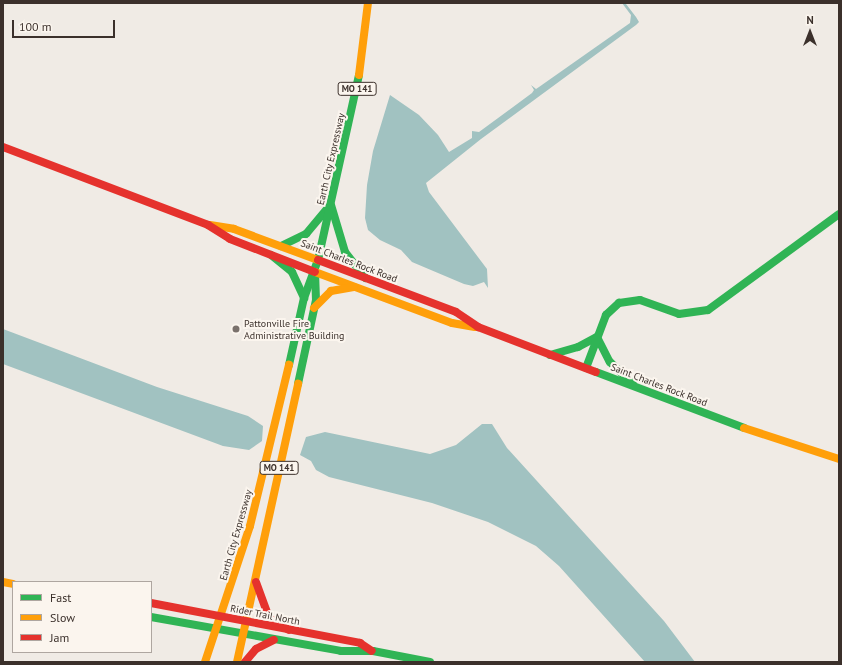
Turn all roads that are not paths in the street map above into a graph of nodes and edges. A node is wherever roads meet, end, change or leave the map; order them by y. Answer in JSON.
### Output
{"nodes":[{"id":1,"x":367,"y":3,"type":"edge"},
{"id":2,"x":3,"y":147,"type":"edge"},
{"id":3,"x":331,"y":205,"type":"junction"},
{"id":4,"x":839,"y":214,"type":"edge"},
{"id":5,"x":208,"y":225,"type":"junction"},
{"id":6,"x":281,"y":246,"type":"junction"},
{"id":7,"x":271,"y":255,"type":"junction"},
{"id":8,"x":318,"y":260,"type":"junction"},
{"id":9,"x":315,"y":272,"type":"junction"},
{"id":10,"x":365,"y":278,"type":"junction"},
{"id":11,"x":354,"y":287,"type":"junction"},
{"id":12,"x":304,"y":298,"type":"junction"},
{"id":13,"x":314,"y":308,"type":"junction"},
{"id":14,"x":478,"y":327,"type":"junction"},
{"id":15,"x":597,"y":337,"type":"junction"},
{"id":16,"x":550,"y":354,"type":"junction"},
{"id":17,"x":586,"y":368,"type":"junction"},
{"id":18,"x":637,"y":387,"type":"junction"},
{"id":19,"x":837,"y":460,"type":"edge"},
{"id":20,"x":255,"y":576,"type":"junction"},
{"id":21,"x":152,"y":603,"type":"edge"},
{"id":22,"x":221,"y":616,"type":"junction"},
{"id":23,"x":152,"y":617,"type":"edge"},
{"id":24,"x":245,"y":621,"type":"junction"},
{"id":25,"x":217,"y":629,"type":"junction"},
{"id":26,"x":289,"y":630,"type":"junction"},
{"id":27,"x":242,"y":634,"type":"junction"},
{"id":28,"x":274,"y":640,"type":"junction"},
{"id":29,"x":373,"y":651,"type":"junction"},
{"id":30,"x":205,"y":662,"type":"edge"},
{"id":31,"x":237,"y":662,"type":"edge"},
{"id":32,"x":245,"y":662,"type":"edge"},
{"id":33,"x":430,"y":662,"type":"edge"}],
"edges":[{"from":1,"to":3,"type":"main road","name":"Earth City Expressway","number":"MO 141"},
{"from":2,"to":5,"type":"main road","name":"Saint Charles Rock Road"},
{"from":3,"to":6,"type":"main road"},
{"from":3,"to":8,"type":"main road","name":"Earth City Expressway","number":"MO 141"},
{"from":3,"to":10,"type":"main road"},
{"from":4,"to":15,"type":"main road"},
{"from":5,"to":6,"type":"main road","name":"Saint Charles Rock Road"},
{"from":5,"to":7,"type":"main road","name":"Saint Charles Rock Road"},
{"from":6,"to":8,"type":"main road","name":"Saint Charles Rock Road"},
{"from":7,"to":9,"type":"main road","name":"Saint Charles Rock Road"},
{"from":7,"to":12,"type":"main road"},
{"from":8,"to":9,"type":"main road","name":"Earth City Expressway","number":"MO 141"},
{"from":8,"to":10,"type":"main road","name":"Saint Charles Rock Road"},
{"from":9,"to":11,"type":"main road","name":"Saint Charles Rock Road"},
{"from":9,"to":12,"type":"main road","name":"Earth City Expressway","number":"MO 141"},
{"from":9,"to":13,"type":"main road","name":"Earth City Expressway","number":"MO 141"},
{"from":10,"to":14,"type":"main road","name":"Saint Charles Rock Road"},
{"from":11,"to":13,"type":"main road"},
{"from":11,"to":14,"type":"main road","name":"Saint Charles Rock Road"},
{"from":12,"to":22,"type":"main road","name":"Earth City Expressway","number":"MO 141"},
{"from":13,"to":20,"type":"main road","name":"Earth City Expressway","number":"MO 141"},
{"from":14,"to":16,"type":"main road","name":"Saint Charles Rock Road"},
{"from":15,"to":16,"type":"main road"},
{"from":15,"to":17,"type":"main road"},
{"from":15,"to":18,"type":"main road"},
{"from":16,"to":17,"type":"main road","name":"Saint Charles Rock Road"},
{"from":17,"to":18,"type":"main road","name":"Saint Charles Rock Road"},
{"from":18,"to":19,"type":"main road","name":"Saint Charles Rock Road"},
{"from":20,"to":24,"type":"main road","name":"Earth City Expressway","number":"MO 141"},
{"from":20,"to":26,"type":"main road"},
{"from":21,"to":22,"type":"main road","name":"Rider Trail North"},
{"from":22,"to":24,"type":"main road","name":"Rider Trail North"},
{"from":22,"to":25,"type":"main road","name":"Earth City Expressway","number":"MO 141"},
{"from":23,"to":25,"type":"main road","name":"Rider Trail North"},
{"from":24,"to":26,"type":"main road","name":"Rider Trail North"},
{"from":24,"to":27,"type":"main road","name":"Earth City Expressway","number":"MO 141"},
{"from":25,"to":27,"type":"main road","name":"Rider Trail North"},
{"from":25,"to":30,"type":"main road","name":"Earth City Expressway","number":"MO 141"},
{"from":26,"to":29,"type":"main road","name":"Rider Trail North"},
{"from":27,"to":28,"type":"main road","name":"Rider Trail North"},
{"from":27,"to":31,"type":"main road","name":"Earth City Expressway","number":"MO 141"},
{"from":28,"to":29,"type":"main road","name":"Rider Trail North"},
{"from":28,"to":32,"type":"main road"},
{"from":29,"to":33,"type":"main road","name":"Rider Trail North"}]}
